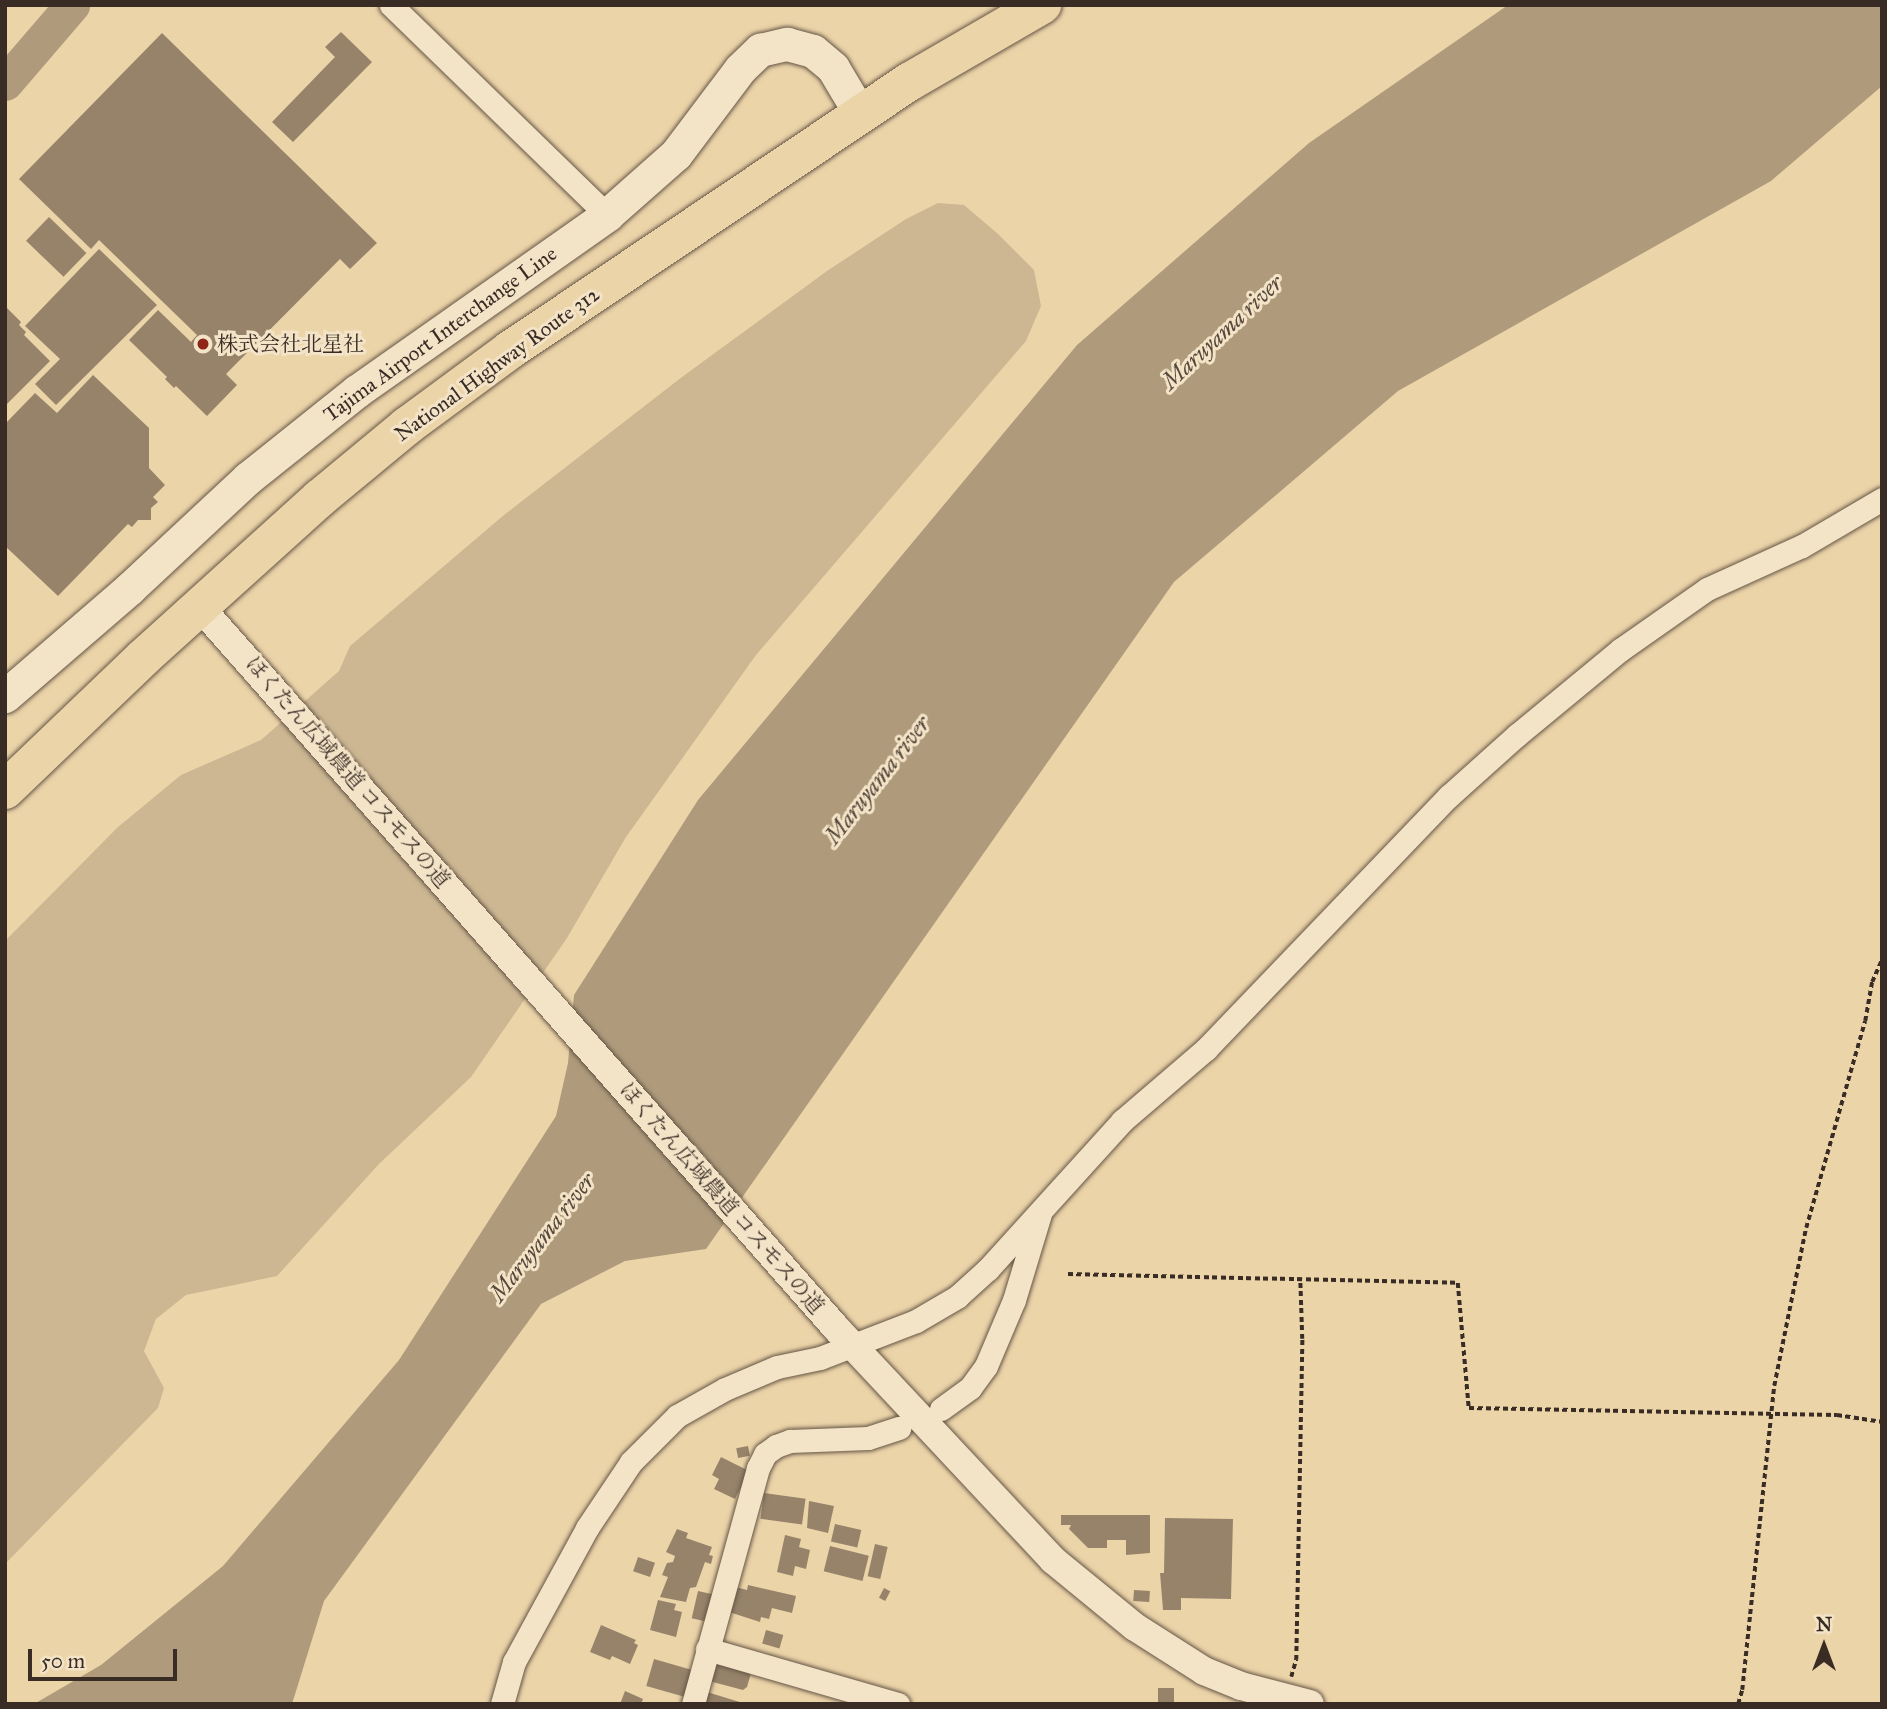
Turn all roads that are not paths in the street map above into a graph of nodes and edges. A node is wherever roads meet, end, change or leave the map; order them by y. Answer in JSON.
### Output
{"nodes":[{"id":1,"x":391,"y":5,"type":"edge"},
{"id":2,"x":1042,"y":5,"type":"edge"},
{"id":3,"x":861,"y":115,"type":"junction"},
{"id":4,"x":607,"y":215,"type":"junction"},
{"id":5,"x":1882,"y":499,"type":"edge"},
{"id":6,"x":200,"y":607,"type":"junction"},
{"id":7,"x":5,"y":696,"type":"edge"},
{"id":8,"x":5,"y":790,"type":"edge"},
{"id":9,"x":1041,"y":1212,"type":"junction"},
{"id":10,"x":845,"y":1337,"type":"junction"},
{"id":11,"x":941,"y":1409,"type":"dead end"},
{"id":12,"x":899,"y":1428,"type":"dead end"},
{"id":13,"x":707,"y":1649,"type":"junction"},
{"id":14,"x":1292,"y":1702,"type":"edge"},
{"id":15,"x":502,"y":1704,"type":"edge"},
{"id":16,"x":693,"y":1704,"type":"edge"},
{"id":17,"x":898,"y":1704,"type":"edge"}],
"edges":[{"from":1,"to":4,"type":"street"},
{"from":2,"to":3,"type":"highway","name":"National Highway Route 312"},
{"from":3,"to":4,"type":"main road","name":"Tajima Airport Interchange Line"},
{"from":3,"to":6,"type":"highway","name":"National Highway Route 312"},
{"from":4,"to":7,"type":"main road","name":"Tajima Airport Interchange Line"},
{"from":5,"to":9,"type":"street"},
{"from":6,"to":8,"type":"highway","name":"National Highway Route 312"},
{"from":6,"to":10,"type":"street","name":"ほくたん広域農道 コスモスの道"},
{"from":9,"to":10,"type":"street"},
{"from":9,"to":11,"type":"street"},
{"from":10,"to":14,"type":"street","name":"ほくたん広域農道 コスモスの道"},
{"from":10,"to":15,"type":"street"},
{"from":12,"to":13,"type":"street"},
{"from":13,"to":16,"type":"street"},
{"from":13,"to":17,"type":"street"}]}
